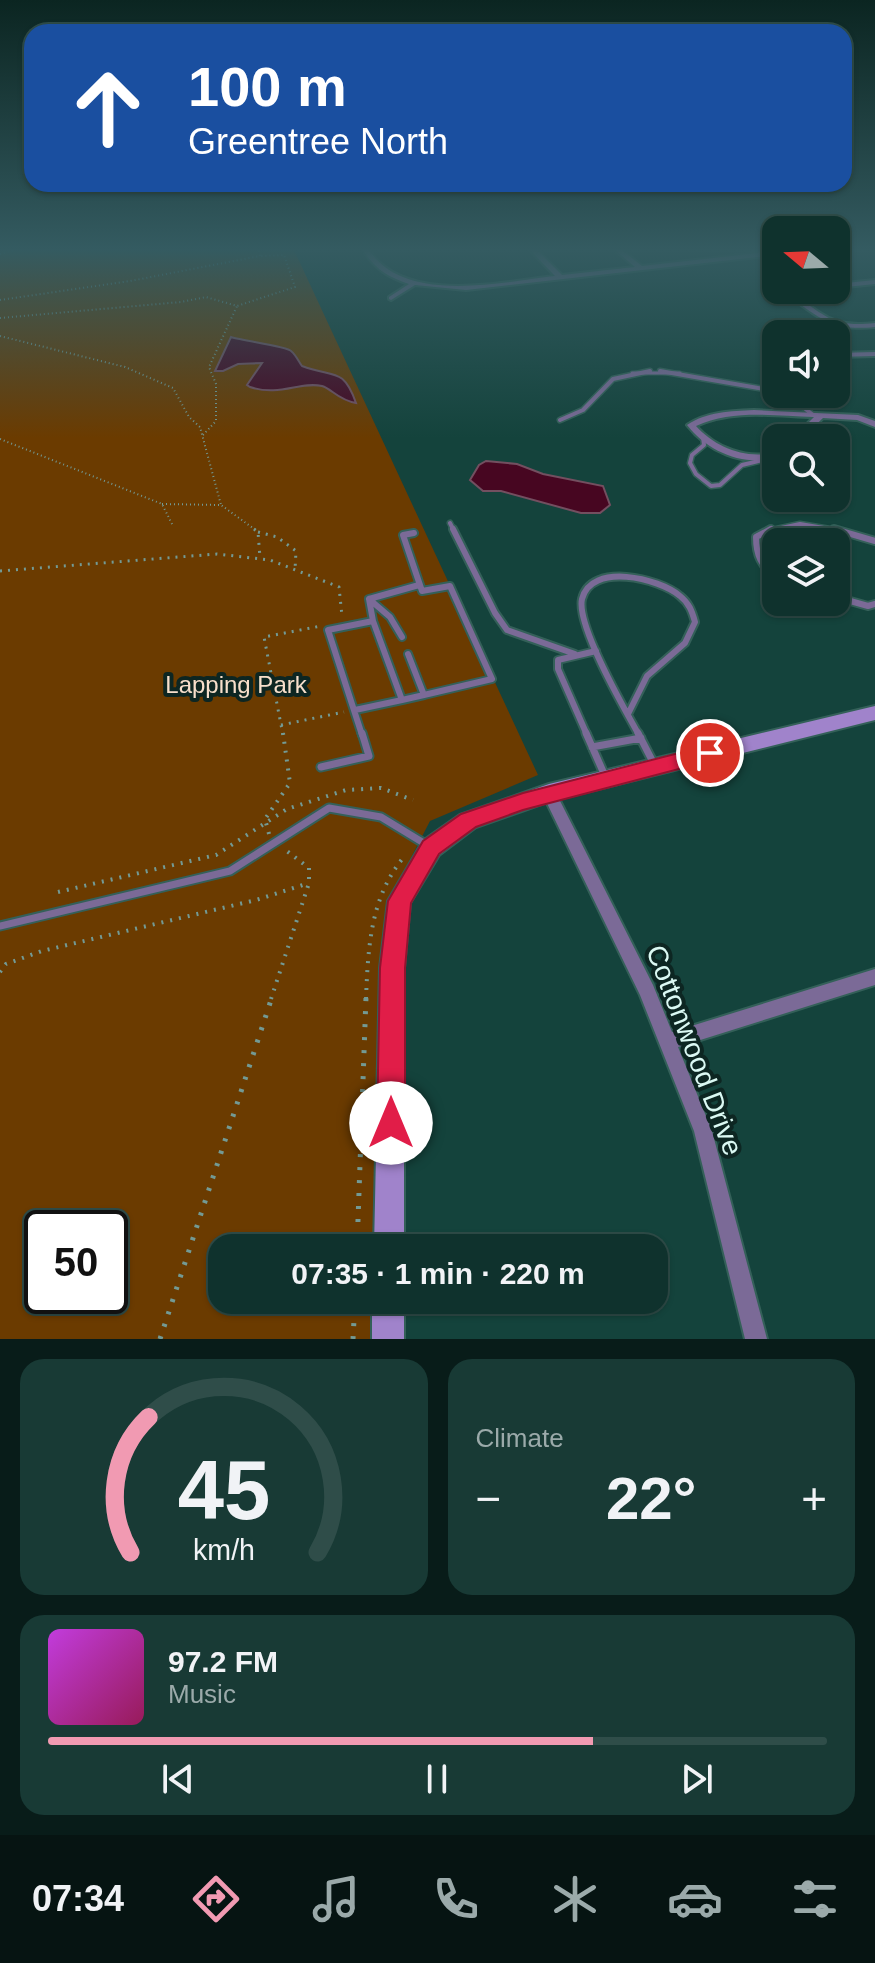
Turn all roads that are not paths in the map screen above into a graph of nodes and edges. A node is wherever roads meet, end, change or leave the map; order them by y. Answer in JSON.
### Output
{"nodes":[{"id":1,"x":815,"y":312,"type":"edge"},
{"id":2,"x":875,"y":325,"type":"edge"},
{"id":3,"x":875,"y":354,"type":"edge"},
{"id":4,"x":850,"y":357,"type":"edge"},
{"id":5,"x":762,"y":392,"type":"edge"},
{"id":6,"x":807,"y":408,"type":"edge"},
{"id":7,"x":817,"y":415,"type":"junction"},
{"id":8,"x":560,"y":420,"type":"dead end"},
{"id":9,"x":809,"y":424,"type":"edge"},
{"id":10,"x":875,"y":424,"type":"edge"},
{"id":11,"x":703,"y":437,"type":"junction"},
{"id":12,"x":762,"y":457,"type":"edge"},
{"id":13,"x":762,"y":460,"type":"edge"},
{"id":14,"x":450,"y":523,"type":"dead end"},
{"id":15,"x":772,"y":528,"type":"edge"},
{"id":16,"x":828,"y":528,"type":"edge"},
{"id":17,"x":414,"y":533,"type":"dead end"},
{"id":18,"x":762,"y":533,"type":"edge"},
{"id":19,"x":850,"y":534,"type":"edge"},
{"id":20,"x":875,"y":541,"type":"edge"},
{"id":21,"x":762,"y":565,"type":"edge"},
{"id":22,"x":419,"y":585,"type":"junction"},
{"id":23,"x":369,"y":599,"type":"junction"},
{"id":24,"x":850,"y":601,"type":"edge"},
{"id":25,"x":873,"y":607,"type":"edge"},
{"id":26,"x":373,"y":621,"type":"junction"},
{"id":27,"x":402,"y":637,"type":"dead end"},
{"id":28,"x":596,"y":651,"type":"junction"},
{"id":29,"x":408,"y":654,"type":"dead end"},
{"id":30,"x":575,"y":654,"type":"junction"},
{"id":31,"x":424,"y":695,"type":"junction"},
{"id":32,"x":402,"y":700,"type":"junction"},
{"id":33,"x":355,"y":710,"type":"junction"},
{"id":34,"x":875,"y":713,"type":"edge"},
{"id":35,"x":628,"y":714,"type":"junction"},
{"id":36,"x":641,"y":738,"type":"junction"},
{"id":37,"x":592,"y":747,"type":"junction"},
{"id":38,"x":321,"y":767,"type":"dead end"},
{"id":39,"x":655,"y":767,"type":"junction"},
{"id":40,"x":606,"y":779,"type":"junction"},
{"id":41,"x":549,"y":793,"type":"junction"},
{"id":42,"x":431,"y":848,"type":"junction"},
{"id":43,"x":0,"y":926,"type":"edge"},
{"id":44,"x":875,"y":977,"type":"edge"},
{"id":45,"x":667,"y":1042,"type":"junction"},
{"id":46,"x":389,"y":1234,"type":"edge"},
{"id":47,"x":388,"y":1314,"type":"edge"},
{"id":48,"x":388,"y":1339,"type":"edge"},
{"id":49,"x":756,"y":1339,"type":"edge"}],
"edges":[{"from":1,"to":2,"type":"street"},
{"from":3,"to":4,"type":"street"},
{"from":5,"to":8,"type":"lane"},
{"from":6,"to":7,"type":"lane"},
{"from":7,"to":9,"type":"street"},
{"from":7,"to":10,"type":"street"},
{"from":7,"to":11,"type":"street"},
{"from":11,"to":12,"type":"street"},
{"from":11,"to":13,"type":"lane"},
{"from":14,"to":30,"type":"lane"},
{"from":15,"to":16,"type":"lane"},
{"from":17,"to":22,"type":"lane"},
{"from":18,"to":21,"type":"lane"},
{"from":19,"to":20,"type":"lane"},
{"from":22,"to":23,"type":"lane"},
{"from":22,"to":31,"type":"lane"},
{"from":23,"to":26,"type":"lane"},
{"from":23,"to":27,"type":"lane"},
{"from":24,"to":25,"type":"lane"},
{"from":26,"to":32,"type":"lane"},
{"from":26,"to":33,"type":"lane"},
{"from":28,"to":30,"type":"lane"},
{"from":28,"to":35,"type":"lane"},
{"from":28,"to":35,"type":"lane"},
{"from":29,"to":31,"type":"lane"},
{"from":30,"to":37,"type":"lane"},
{"from":31,"to":32,"type":"lane"},
{"from":32,"to":33,"type":"lane"},
{"from":33,"to":38,"type":"lane"},
{"from":34,"to":39,"type":"main road"},
{"from":35,"to":36,"type":"lane"},
{"from":36,"to":37,"type":"lane"},
{"from":36,"to":39,"type":"lane"},
{"from":37,"to":40,"type":"lane"},
{"from":39,"to":40,"type":"main road"},
{"from":40,"to":41,"type":"main road"},
{"from":41,"to":42,"type":"main road"},
{"from":41,"to":45,"type":"street","name":"Cottonwood Drive"},
{"from":42,"to":43,"type":"lane"},
{"from":42,"to":46,"type":"main road"},
{"from":44,"to":45,"type":"street"},
{"from":45,"to":49,"type":"street","name":"Cottonwood Drive"},
{"from":47,"to":48,"type":"main road"}]}
